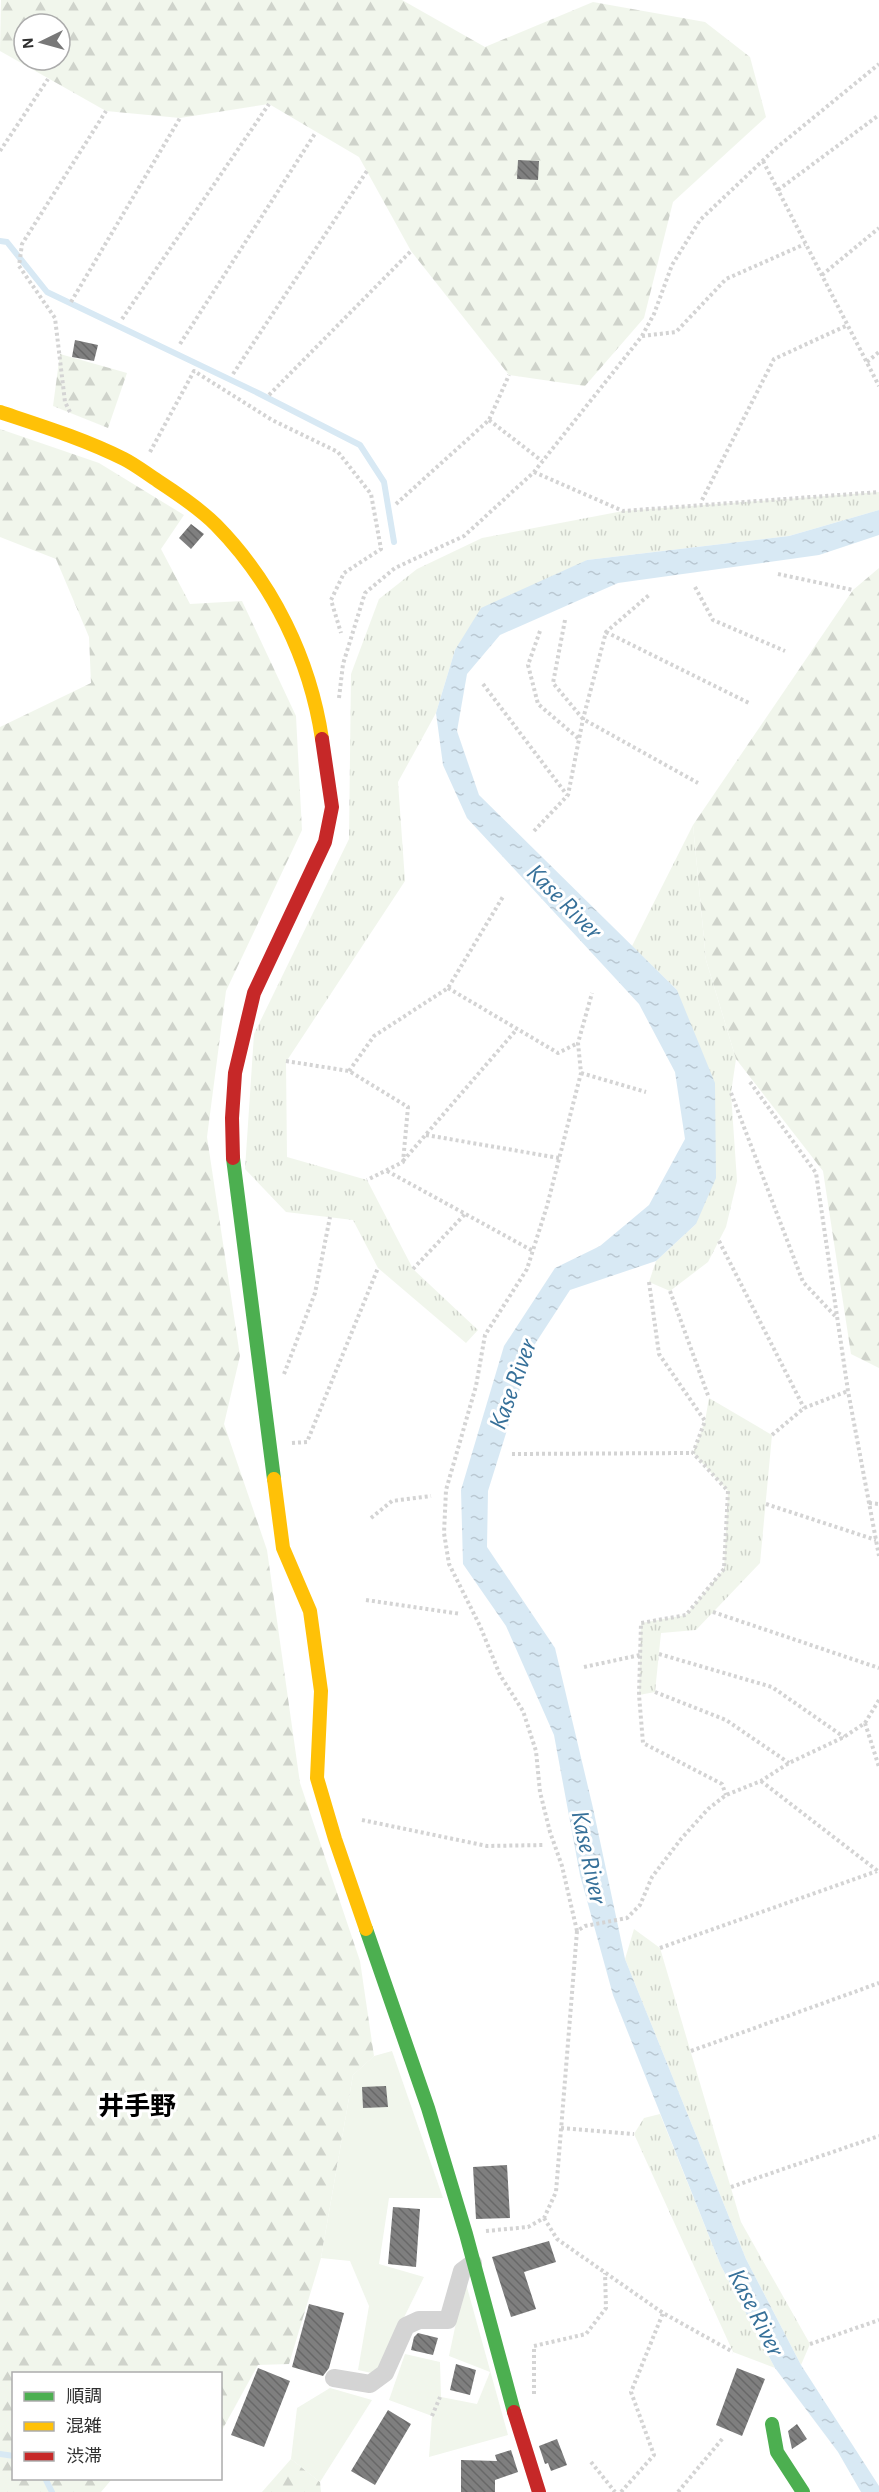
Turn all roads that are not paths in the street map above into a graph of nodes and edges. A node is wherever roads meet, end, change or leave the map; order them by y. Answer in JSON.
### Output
{"nodes":[{"id":1,"x":0,"y":412,"type":"edge"},
{"id":2,"x":473,"y":2263,"type":"junction"},
{"id":3,"x":334,"y":2378,"type":"dead end"},
{"id":4,"x":771,"y":2424,"type":"dead end"},
{"id":5,"x":539,"y":2492,"type":"edge"},
{"id":6,"x":803,"y":2492,"type":"edge"}],
"edges":[{"from":1,"to":2,"type":"street"},
{"from":2,"to":3,"type":"street"},
{"from":2,"to":5,"type":"street"},
{"from":4,"to":6,"type":"street"}]}
